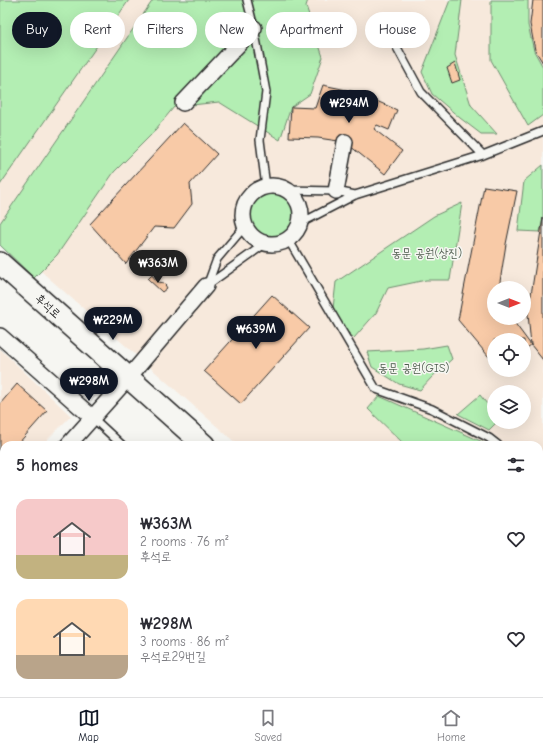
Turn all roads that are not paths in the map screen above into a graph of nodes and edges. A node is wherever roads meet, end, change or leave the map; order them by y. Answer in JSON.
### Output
{"nodes":[{"id":1,"x":247,"y":0,"type":"edge"},
{"id":2,"x":250,"y":12,"type":"edge"},
{"id":3,"x":235,"y":48,"type":"edge"},
{"id":4,"x":258,"y":48,"type":"edge"},
{"id":5,"x":397,"y":48,"type":"edge"},
{"id":6,"x":183,"y":103,"type":"dead end"},
{"id":7,"x":543,"y":131,"type":"edge"},
{"id":8,"x":345,"y":142,"type":"dead end"},
{"id":9,"x":483,"y":155,"type":"junction"},
{"id":10,"x":266,"y":187,"type":"junction"},
{"id":11,"x":286,"y":190,"type":"junction"},
{"id":12,"x":336,"y":191,"type":"junction"},
{"id":13,"x":355,"y":195,"type":"junction"},
{"id":14,"x":300,"y":224,"type":"junction"},
{"id":15,"x":245,"y":226,"type":"junction"},
{"id":16,"x":288,"y":239,"type":"junction"},
{"id":17,"x":266,"y":243,"type":"junction"},
{"id":18,"x":0,"y":263,"type":"edge"},
{"id":19,"x":206,"y":286,"type":"junction"},
{"id":20,"x":0,"y":336,"type":"edge"},
{"id":21,"x":129,"y":377,"type":"junction"},
{"id":22,"x":93,"y":418,"type":"junction"},
{"id":23,"x":72,"y":441,"type":"edge"},
{"id":24,"x":118,"y":441,"type":"edge"},
{"id":25,"x":200,"y":441,"type":"edge"},
{"id":26,"x":492,"y":441,"type":"edge"}],
"edges":[{"from":1,"to":2,"type":"lane"},
{"from":3,"to":6,"type":"street"},
{"from":4,"to":10,"type":"lane"},
{"from":5,"to":9,"type":"lane"},
{"from":7,"to":9,"type":"lane"},
{"from":8,"to":12,"type":"street"},
{"from":9,"to":13,"type":"lane"},
{"from":10,"to":11,"type":"street"},
{"from":10,"to":15,"type":"street"},
{"from":11,"to":12,"type":"lane"},
{"from":11,"to":14,"type":"street"},
{"from":12,"to":13,"type":"lane"},
{"from":13,"to":14,"type":"lane"},
{"from":14,"to":16,"type":"street"},
{"from":15,"to":17,"type":"street"},
{"from":15,"to":19,"type":"lane"},
{"from":16,"to":17,"type":"street"},
{"from":16,"to":26,"type":"lane"},
{"from":17,"to":19,"type":"lane"},
{"from":18,"to":21,"type":"street","name":"후석로"},
{"from":19,"to":21,"type":"street"},
{"from":20,"to":22,"type":"street"},
{"from":21,"to":22,"type":"street"},
{"from":21,"to":25,"type":"street","name":"후석로"},
{"from":22,"to":23,"type":"street"},
{"from":22,"to":24,"type":"lane"}]}
